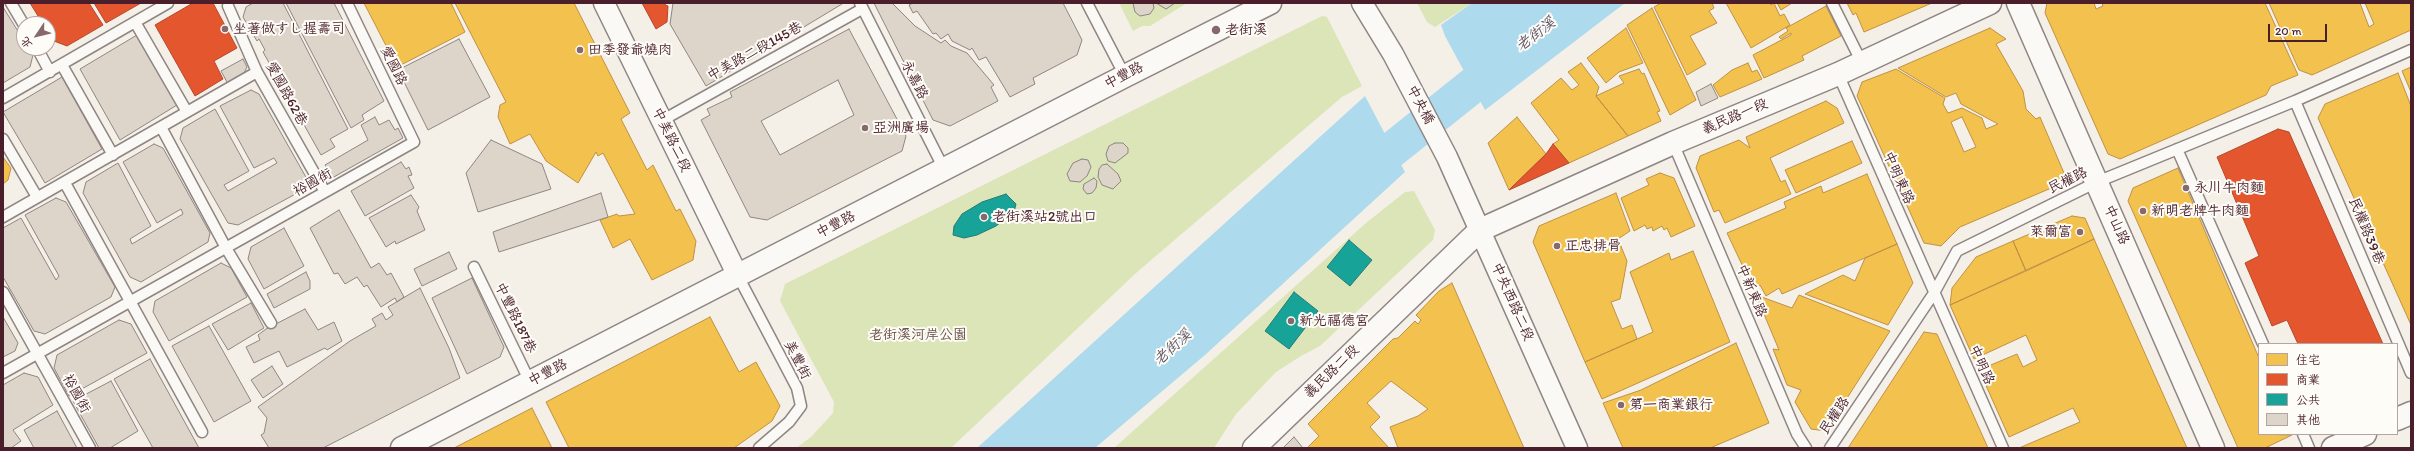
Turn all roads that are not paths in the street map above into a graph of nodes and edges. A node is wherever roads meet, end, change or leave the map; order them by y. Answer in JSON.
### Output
{"nodes":[{"id":1,"x":11,"y":3,"type":"edge"},
{"id":2,"x":167,"y":3,"type":"edge"},
{"id":3,"x":347,"y":3,"type":"edge"},
{"id":4,"x":604,"y":3,"type":"edge"},
{"id":5,"x":1088,"y":3,"type":"edge"},
{"id":6,"x":1270,"y":3,"type":"edge"},
{"id":7,"x":1362,"y":3,"type":"edge"},
{"id":8,"x":1832,"y":3,"type":"edge"},
{"id":9,"x":1990,"y":3,"type":"edge"},
{"id":10,"x":2018,"y":3,"type":"edge"},
{"id":11,"x":228,"y":4,"type":"edge"},
{"id":12,"x":861,"y":6,"type":"edge"},
{"id":13,"x":19,"y":16,"type":"edge"},
{"id":14,"x":135,"y":22,"type":"junction"},
{"id":15,"x":2411,"y":50,"type":"edge"},
{"id":16,"x":41,"y":56,"type":"edge"},
{"id":17,"x":1862,"y":63,"type":"junction"},
{"id":18,"x":62,"y":65,"type":"junction"},
{"id":19,"x":50,"y":72,"type":"junction"},
{"id":20,"x":257,"y":72,"type":"junction"},
{"id":21,"x":1838,"y":74,"type":"junction"},
{"id":22,"x":1125,"y":76,"type":"junction"},
{"id":23,"x":3,"y":98,"type":"edge"},
{"id":24,"x":2294,"y":101,"type":"junction"},
{"id":25,"x":187,"y":112,"type":"junction"},
{"id":26,"x":661,"y":121,"type":"junction"},
{"id":27,"x":161,"y":127,"type":"junction"},
{"id":28,"x":3,"y":139,"type":"edge"},
{"id":29,"x":414,"y":142,"type":"joint"},
{"id":30,"x":1673,"y":143,"type":"junction"},
{"id":31,"x":2177,"y":149,"type":"junction"},
{"id":32,"x":113,"y":156,"type":"junction"},
{"id":33,"x":1446,"y":157,"type":"joint"},
{"id":34,"x":944,"y":169,"type":"junction"},
{"id":35,"x":2097,"y":182,"type":"junction"},
{"id":36,"x":65,"y":183,"type":"junction"},
{"id":37,"x":325,"y":192,"type":"junction"},
{"id":38,"x":37,"y":197,"type":"junction"},
{"id":39,"x":3,"y":218,"type":"edge"},
{"id":40,"x":1480,"y":230,"type":"junction"},
{"id":41,"x":226,"y":248,"type":"junction"},
{"id":42,"x":474,"y":267,"type":"dead end"},
{"id":43,"x":738,"y":276,"type":"junction"},
{"id":44,"x":3,"y":292,"type":"edge"},
{"id":45,"x":1934,"y":293,"type":"junction"},
{"id":46,"x":131,"y":301,"type":"junction"},
{"id":47,"x":271,"y":323,"type":"dead end"},
{"id":48,"x":2263,"y":343,"type":"edge"},
{"id":49,"x":37,"y":354,"type":"junction"},
{"id":50,"x":3,"y":373,"type":"edge"},
{"id":51,"x":2411,"y":373,"type":"edge"},
{"id":52,"x":530,"y":382,"type":"junction"},
{"id":53,"x":2411,"y":413,"type":"edge"},
{"id":54,"x":2398,"y":420,"type":"edge"},
{"id":55,"x":202,"y":432,"type":"dead end"},
{"id":56,"x":2303,"y":435,"type":"edge"},
{"id":57,"x":2362,"y":435,"type":"edge"},
{"id":58,"x":1258,"y":447,"type":"edge"},
{"id":59,"x":90,"y":448,"type":"edge"},
{"id":60,"x":402,"y":448,"type":"edge"},
{"id":61,"x":760,"y":448,"type":"edge"},
{"id":62,"x":1577,"y":448,"type":"edge"},
{"id":63,"x":1806,"y":448,"type":"edge"},
{"id":64,"x":1830,"y":448,"type":"edge"},
{"id":65,"x":2003,"y":448,"type":"edge"},
{"id":66,"x":2213,"y":448,"type":"edge"},
{"id":67,"x":2309,"y":448,"type":"edge"},
{"id":68,"x":2333,"y":448,"type":"edge"}],
"edges":[{"from":1,"to":13,"type":"lane"},
{"from":2,"to":14,"type":"lane"},
{"from":3,"to":29,"type":"lane","name":"愛國路"},
{"from":4,"to":26,"type":"street","name":"中美路二段"},
{"from":5,"to":22,"type":"lane"},
{"from":6,"to":22,"type":"main road","name":"中豐路"},
{"from":7,"to":33,"type":"street","name":"中央橋"},
{"from":8,"to":17,"type":"lane"},
{"from":9,"to":17,"type":"main road","name":"義民路一段"},
{"from":10,"to":35,"type":"main road","name":"中山路"},
{"from":11,"to":20,"type":"lane","name":"愛國路62巷"},
{"from":12,"to":26,"type":"lane","name":"中美路二段145巷"},
{"from":12,"to":34,"type":"lane","name":"永嘉路"},
{"from":14,"to":18,"type":"lane"},
{"from":14,"to":25,"type":"lane"},
{"from":15,"to":24,"type":"lane","name":"民權路"},
{"from":16,"to":19,"type":"lane"},
{"from":17,"to":21,"type":"main road","name":"義民路一段"},
{"from":18,"to":19,"type":"lane"},
{"from":18,"to":32,"type":"lane"},
{"from":19,"to":23,"type":"lane"},
{"from":20,"to":25,"type":"lane"},
{"from":20,"to":37,"type":"lane","name":"愛國路62巷"},
{"from":21,"to":30,"type":"main road","name":"義民路一段"},
{"from":21,"to":45,"type":"lane","name":"中明東路"},
{"from":22,"to":34,"type":"main road","name":"中豐路"},
{"from":24,"to":31,"type":"lane","name":"民權路"},
{"from":24,"to":51,"type":"lane","name":"民權路39巷"},
{"from":25,"to":27,"type":"lane"},
{"from":26,"to":43,"type":"street","name":"中美路二段"},
{"from":27,"to":32,"type":"lane"},
{"from":27,"to":41,"type":"lane"},
{"from":28,"to":38,"type":"lane"},
{"from":29,"to":37,"type":"lane","name":"裕國街"},
{"from":30,"to":40,"type":"main road","name":"義民路一段"},
{"from":30,"to":63,"type":"lane","name":"中新東路"},
{"from":31,"to":35,"type":"lane","name":"民權路"},
{"from":31,"to":48,"type":"lane"},
{"from":32,"to":36,"type":"lane"},
{"from":33,"to":40,"type":"street","name":"中央西路二段"},
{"from":34,"to":43,"type":"main road","name":"中豐路"},
{"from":35,"to":45,"type":"lane","name":"民權路"},
{"from":35,"to":66,"type":"main road","name":"中山路"},
{"from":36,"to":38,"type":"lane"},
{"from":36,"to":46,"type":"lane"},
{"from":37,"to":41,"type":"lane","name":"裕國街"},
{"from":38,"to":39,"type":"lane"},
{"from":40,"to":58,"type":"main road","name":"義民路二段"},
{"from":40,"to":62,"type":"street","name":"中央西路二段"},
{"from":41,"to":46,"type":"lane","name":"裕國街"},
{"from":41,"to":47,"type":"lane"},
{"from":42,"to":52,"type":"lane","name":"中豐路187巷"},
{"from":43,"to":52,"type":"main road","name":"中豐路"},
{"from":43,"to":61,"type":"lane","name":"美豐街"},
{"from":44,"to":49,"type":"lane","name":"裕國街"},
{"from":45,"to":64,"type":"lane","name":"民權路"},
{"from":45,"to":65,"type":"lane","name":"中明路"},
{"from":46,"to":49,"type":"lane","name":"裕國街"},
{"from":46,"to":55,"type":"lane"},
{"from":49,"to":50,"type":"lane","name":"裕國街"},
{"from":49,"to":59,"type":"lane","name":"裕國街"},
{"from":52,"to":60,"type":"main road","name":"中豐路"},
{"from":53,"to":54,"type":"main road"},
{"from":56,"to":67,"type":"lane"},
{"from":57,"to":68,"type":"main road"}]}
